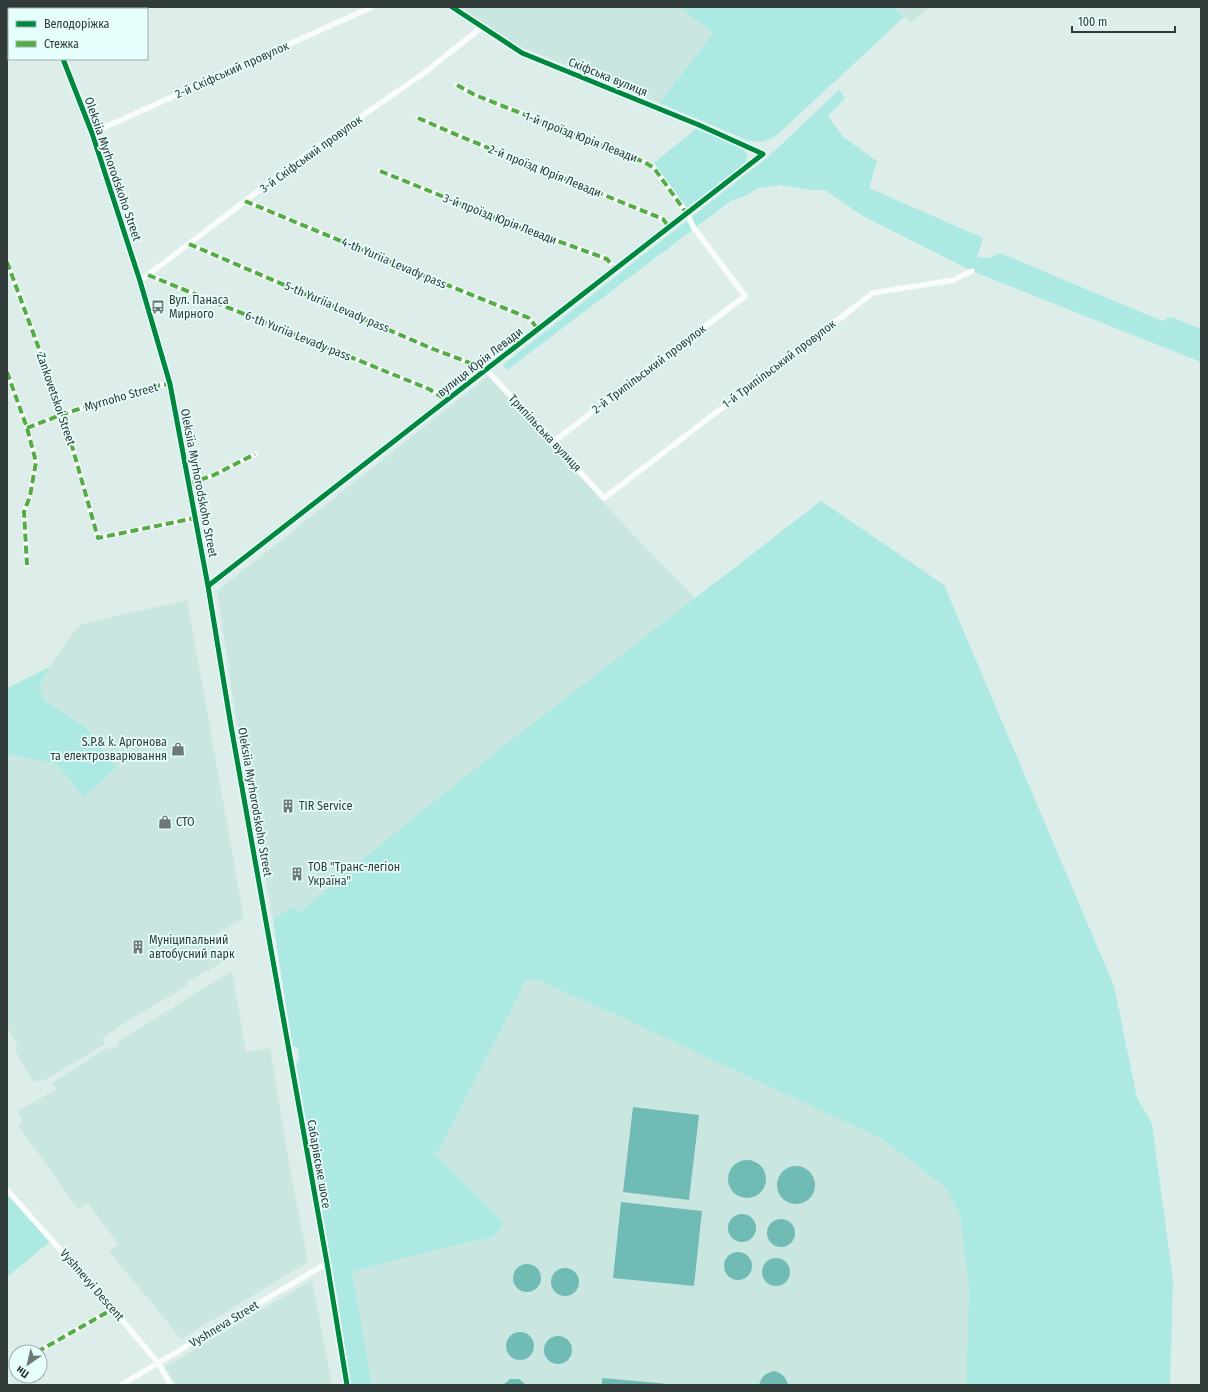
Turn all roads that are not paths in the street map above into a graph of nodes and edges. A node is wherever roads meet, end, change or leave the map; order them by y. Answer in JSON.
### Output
{"nodes":[{"id":1,"x":372,"y":7,"type":"edge"},
{"id":2,"x":452,"y":7,"type":"edge"},
{"id":3,"x":482,"y":27,"type":"junction"},
{"id":4,"x":63,"y":60,"type":"edge"},
{"id":5,"x":457,"y":85,"type":"dead end"},
{"id":6,"x":418,"y":118,"type":"dead end"},
{"id":7,"x":92,"y":133,"type":"junction"},
{"id":8,"x":764,"y":154,"type":"joint"},
{"id":9,"x":380,"y":171,"type":"dead end"},
{"id":10,"x":245,"y":201,"type":"junction"},
{"id":11,"x":687,"y":214,"type":"junction"},
{"id":12,"x":669,"y":227,"type":"junction"},
{"id":13,"x":189,"y":244,"type":"junction"},
{"id":14,"x":7,"y":262,"type":"edge"},
{"id":15,"x":615,"y":269,"type":"junction"},
{"id":16,"x":972,"y":270,"type":"dead end"},
{"id":17,"x":148,"y":275,"type":"junction"},
{"id":18,"x":140,"y":281,"type":"junction"},
{"id":19,"x":745,"y":296,"type":"joint"},
{"id":20,"x":538,"y":329,"type":"junction"},
{"id":21,"x":486,"y":369,"type":"junction"},
{"id":22,"x":7,"y":372,"type":"edge"},
{"id":23,"x":170,"y":384,"type":"junction"},
{"id":24,"x":446,"y":400,"type":"junction"},
{"id":25,"x":63,"y":414,"type":"junction"},
{"id":26,"x":27,"y":428,"type":"junction"},
{"id":27,"x":553,"y":442,"type":"junction"},
{"id":28,"x":255,"y":454,"type":"dead end"},
{"id":29,"x":189,"y":484,"type":"junction"},
{"id":30,"x":604,"y":498,"type":"joint"},
{"id":31,"x":195,"y":518,"type":"junction"},
{"id":32,"x":27,"y":565,"type":"dead end"},
{"id":33,"x":208,"y":586,"type":"junction"},
{"id":34,"x":271,"y":946,"type":"joint"},
{"id":35,"x":7,"y":1190,"type":"edge"},
{"id":36,"x":327,"y":1263,"type":"junction"},
{"id":37,"x":113,"y":1309,"type":"junction"},
{"id":38,"x":48,"y":1346,"type":"edge"},
{"id":39,"x":158,"y":1364,"type":"junction"},
{"id":40,"x":121,"y":1385,"type":"edge"},
{"id":41,"x":171,"y":1385,"type":"edge"},
{"id":42,"x":347,"y":1385,"type":"edge"}],
"edges":[{"from":1,"to":7,"type":"street","name":"2-й Скіфський провулок"},
{"from":2,"to":3,"type":"street","name":"Скіфська вулиця"},
{"from":3,"to":8,"type":"street","name":"Скіфська вулиця"},
{"from":3,"to":10,"type":"street","name":"3-й Скіфський провулок"},
{"from":4,"to":7,"type":"street","name":"Oleksiia Myrhorodskoho Street"},
{"from":5,"to":11,"type":"street","name":"1-й проїзд Юрія Левади"},
{"from":6,"to":12,"type":"street","name":"2-й проїзд Юрія Левади"},
{"from":7,"to":18,"type":"street","name":"Oleksiia Myrhorodskoho Street"},
{"from":8,"to":11,"type":"street","name":"вулиця Юрія Левади"},
{"from":9,"to":15,"type":"street","name":"3-й проїзд Юрія Левади"},
{"from":10,"to":13,"type":"street","name":"3-й Скіфський провулок"},
{"from":10,"to":20,"type":"street","name":"4-th Yuriia Levady pass"},
{"from":11,"to":12,"type":"street","name":"вулиця Юрія Левади"},
{"from":11,"to":19,"type":"street","name":"1-й проїзд Юрія Левади"},
{"from":12,"to":15,"type":"street","name":"вулиця Юрія Левади"},
{"from":13,"to":17,"type":"street","name":"3-й Скіфський провулок"},
{"from":13,"to":21,"type":"street","name":"5-th Yuriia Levady pass"},
{"from":14,"to":25,"type":"street","name":"Zankovetskoi Street"},
{"from":15,"to":20,"type":"street","name":"вулиця Юрія Левади"},
{"from":16,"to":30,"type":"street","name":"1-й Трипільський провулок"},
{"from":17,"to":18,"type":"street","name":"3-й Скіфський провулок"},
{"from":17,"to":24,"type":"street","name":"6-th Yuriia Levady pass"},
{"from":18,"to":23,"type":"street","name":"Oleksiia Myrhorodskoho Street"},
{"from":19,"to":27,"type":"street","name":"2-й Трипільський провулок"},
{"from":20,"to":21,"type":"street","name":"вулиця Юрія Левади"},
{"from":21,"to":24,"type":"street","name":"вулиця Юрія Левади"},
{"from":21,"to":27,"type":"street","name":"Трипільська вулиця"},
{"from":22,"to":26,"type":"street"},
{"from":23,"to":25,"type":"street","name":"Myrnoho Street"},
{"from":23,"to":29,"type":"street","name":"Oleksiia Myrhorodskoho Street"},
{"from":24,"to":33,"type":"street","name":"вулиця Юрія Левади"},
{"from":25,"to":26,"type":"street","name":"Myrnoho Street"},
{"from":25,"to":31,"type":"street","name":"Zankovetskoi Street"},
{"from":26,"to":32,"type":"street"},
{"from":27,"to":30,"type":"street","name":"Трипільська вулиця"},
{"from":28,"to":29,"type":"street"},
{"from":29,"to":31,"type":"street","name":"Oleksiia Myrhorodskoho Street"},
{"from":31,"to":33,"type":"street","name":"Oleksiia Myrhorodskoho Street"},
{"from":33,"to":34,"type":"street","name":"Oleksiia Myrhorodskoho Street"},
{"from":34,"to":36,"type":"street","name":"Сабарівське шосе"},
{"from":35,"to":37,"type":"street","name":"Vyshnevyi Descent"},
{"from":36,"to":39,"type":"street","name":"Vyshneva Street"},
{"from":36,"to":42,"type":"street","name":"Сабарівське шосе"},
{"from":37,"to":38,"type":"street"},
{"from":37,"to":39,"type":"street","name":"Vyshnevyi Descent"},
{"from":39,"to":40,"type":"street","name":"Vyshneva Street"},
{"from":39,"to":41,"type":"street","name":"Vyshnevyi Descent"}]}
